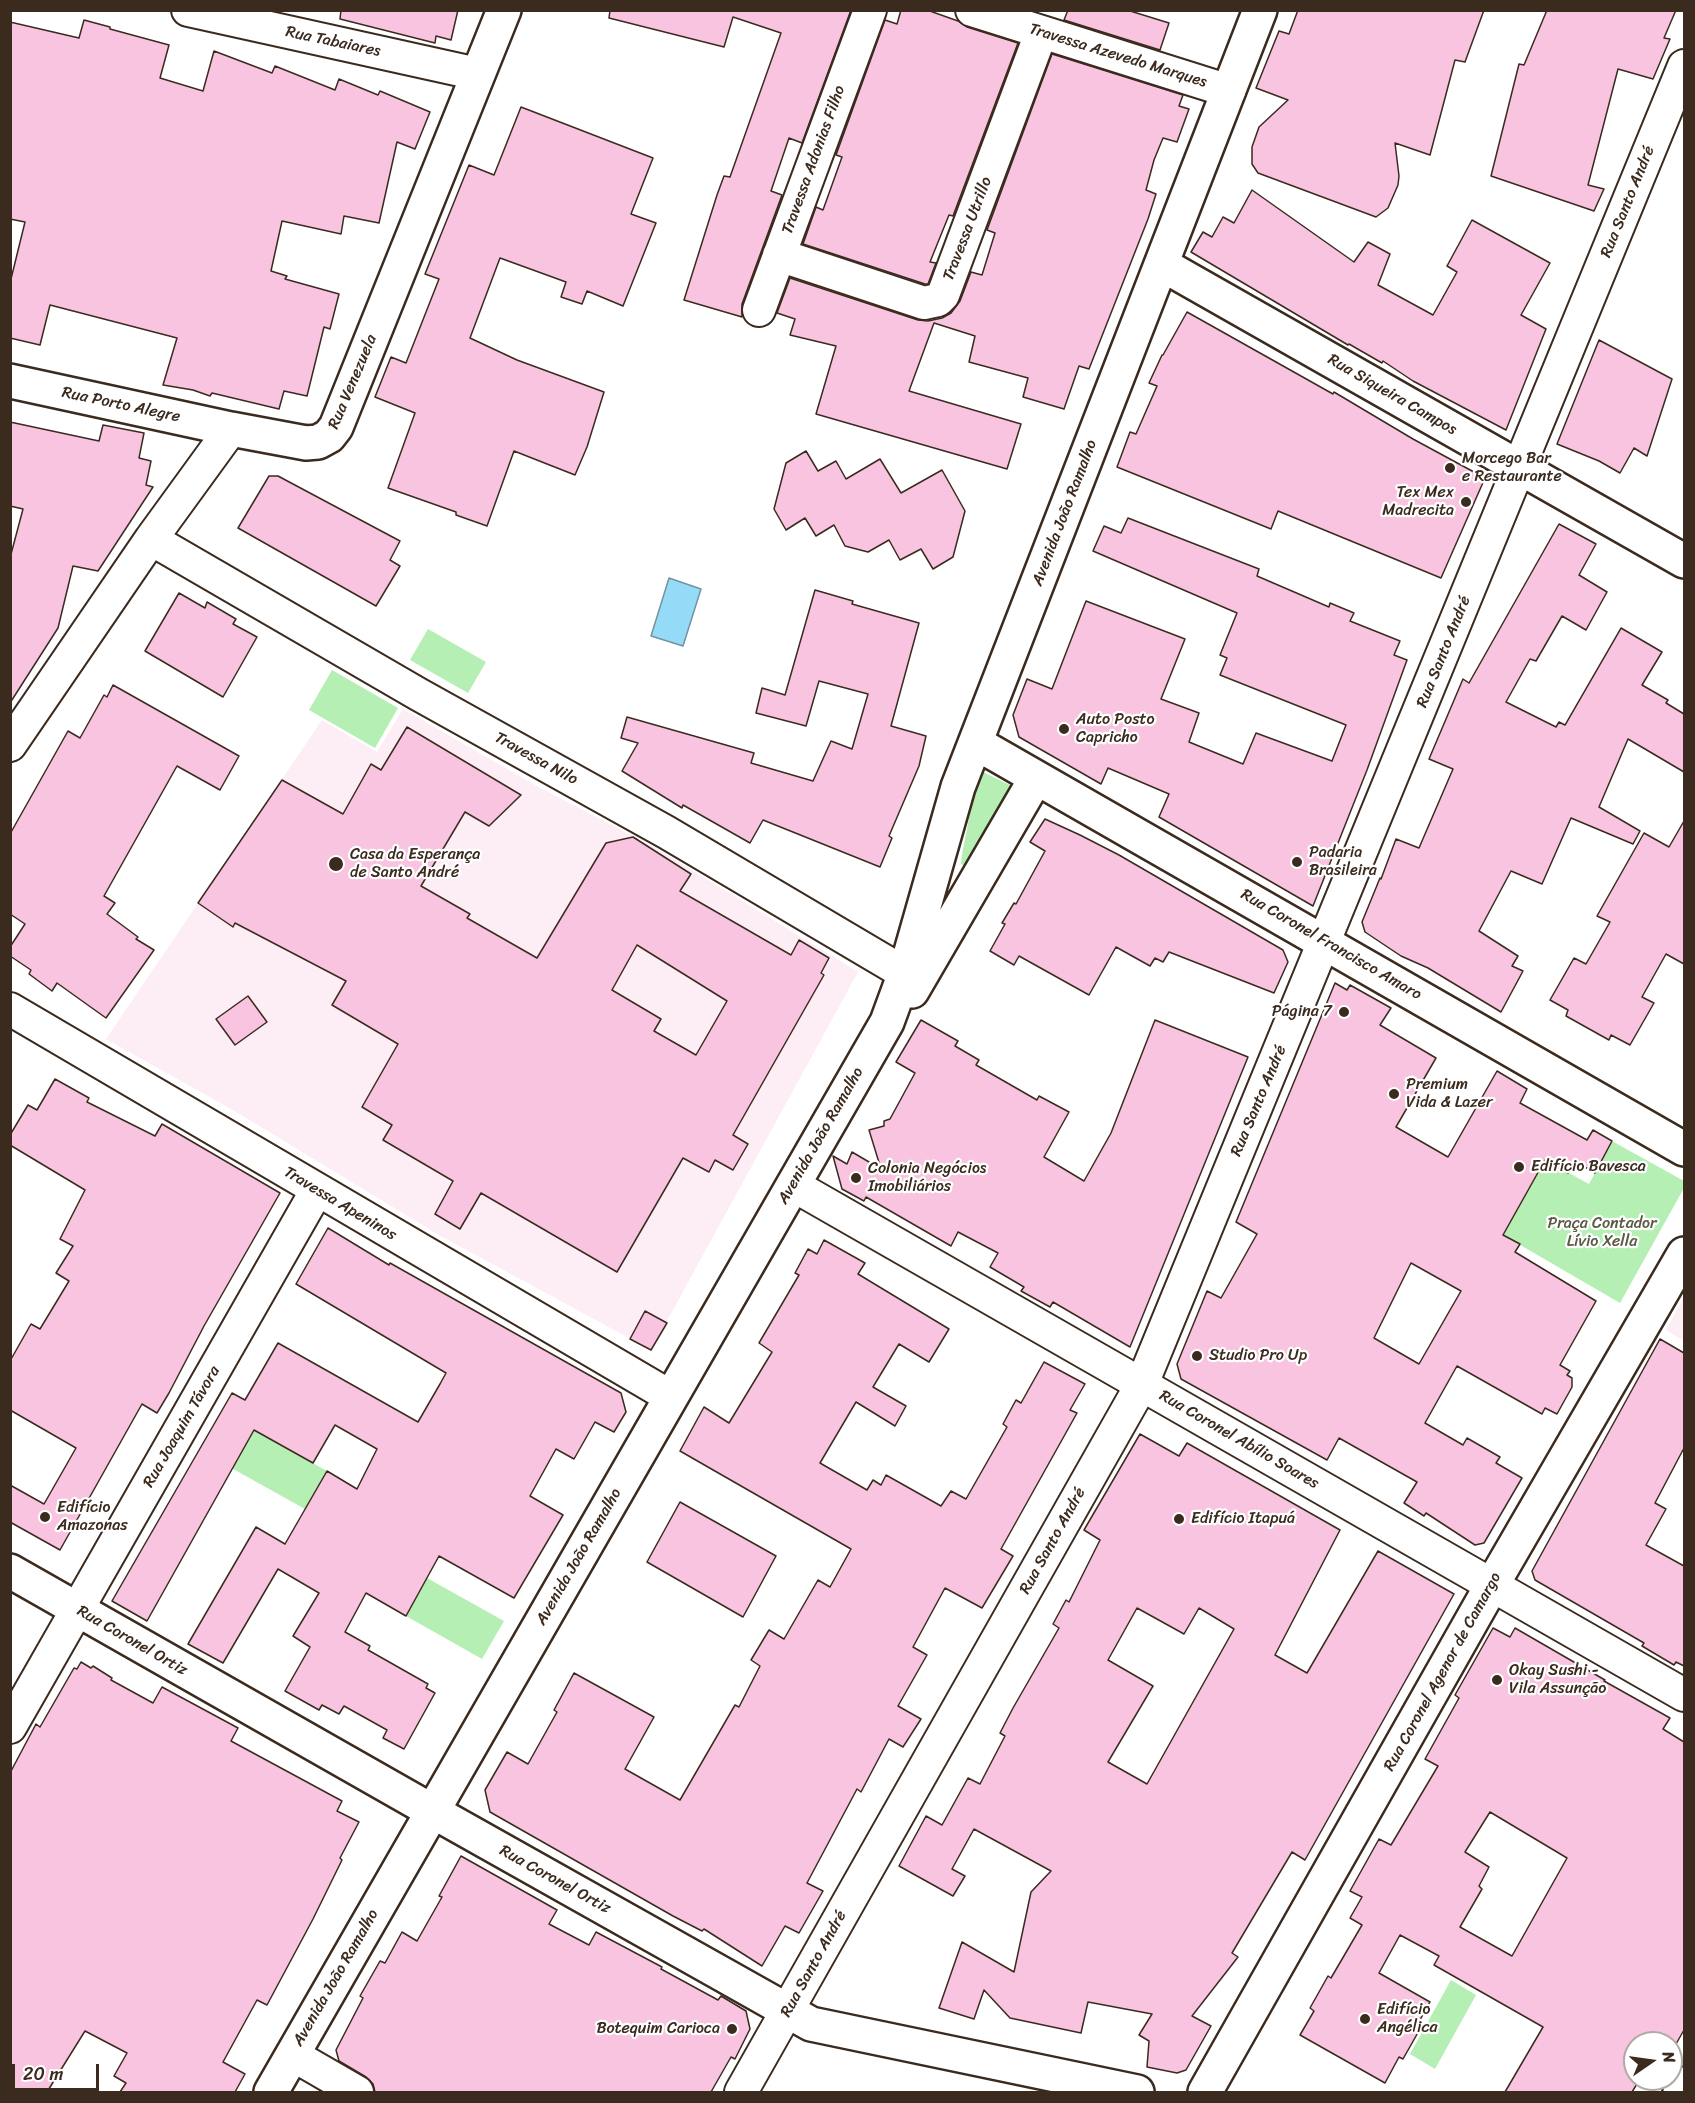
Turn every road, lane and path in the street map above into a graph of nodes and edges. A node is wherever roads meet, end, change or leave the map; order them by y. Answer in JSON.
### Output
{"nodes":[{"id":1,"x":188,"y":10,"type":"edge"},
{"id":2,"x":504,"y":10,"type":"edge"},
{"id":3,"x":870,"y":10,"type":"edge"},
{"id":4,"x":972,"y":10,"type":"edge"},
{"id":5,"x":1260,"y":10,"type":"edge"},
{"id":6,"x":1041,"y":33,"type":"junction"},
{"id":7,"x":1684,"y":66,"type":"edge"},
{"id":8,"x":478,"y":75,"type":"junction"},
{"id":9,"x":1230,"y":91,"type":"junction"},
{"id":10,"x":779,"y":255,"type":"junction"},
{"id":11,"x":1163,"y":265,"type":"junction"},
{"id":12,"x":759,"y":310,"type":"dead end"},
{"id":13,"x":10,"y":381,"type":"edge"},
{"id":14,"x":231,"y":429,"type":"junction"},
{"id":15,"x":1520,"y":467,"type":"junction"},
{"id":16,"x":151,"y":539,"type":"junction"},
{"id":17,"x":1684,"y":561,"type":"edge"},
{"id":18,"x":976,"y":743,"type":"junction"},
{"id":19,"x":10,"y":745,"type":"edge"},
{"id":20,"x":1036,"y":778,"type":"junction"},
{"id":21,"x":1325,"y":942,"type":"junction"},
{"id":22,"x":912,"y":977,"type":"junction"},
{"id":23,"x":10,"y":1009,"type":"edge"},
{"id":24,"x":1684,"y":1149,"type":"edge"},
{"id":25,"x":793,"y":1185,"type":"junction"},
{"id":26,"x":317,"y":1191,"type":"junction"},
{"id":27,"x":1684,"y":1254,"type":"edge"},
{"id":28,"x":1142,"y":1384,"type":"junction"},
{"id":29,"x":671,"y":1397,"type":"junction"},
{"id":30,"x":10,"y":1571,"type":"edge"},
{"id":31,"x":1492,"y":1585,"type":"junction"},
{"id":32,"x":77,"y":1609,"type":"junction"},
{"id":33,"x":1684,"y":1695,"type":"edge"},
{"id":34,"x":10,"y":1727,"type":"edge"},
{"id":35,"x":432,"y":1812,"type":"junction"},
{"id":36,"x":788,"y":2011,"type":"junction"},
{"id":37,"x":293,"y":2055,"type":"junction"},
{"id":38,"x":1684,"y":2084,"type":"edge"},
{"id":39,"x":271,"y":2092,"type":"edge"},
{"id":40,"x":357,"y":2092,"type":"edge"},
{"id":41,"x":741,"y":2092,"type":"edge"},
{"id":42,"x":1137,"y":2092,"type":"edge"},
{"id":43,"x":1204,"y":2092,"type":"edge"},
{"id":44,"x":1680,"y":2092,"type":"edge"}],
"edges":[{"from":1,"to":8,"type":"street","name":"Rua Tabaiares"},
{"from":2,"to":8,"type":"street","name":"Rua Venezuela"},
{"from":3,"to":10,"type":"street","name":"Travessa Adonias Filho"},
{"from":4,"to":6,"type":"street","name":"Travessa Azevedo Marques"},
{"from":5,"to":9,"type":"street","name":"Avenida João Ramalho"},
{"from":6,"to":9,"type":"street","name":"Travessa Azevedo Marques"},
{"from":6,"to":10,"type":"street","name":"Travessa Utrillo"},
{"from":7,"to":15,"type":"street","name":"Rua Santo André"},
{"from":8,"to":14,"type":"street","name":"Rua Venezuela"},
{"from":9,"to":11,"type":"street","name":"Avenida João Ramalho"},
{"from":10,"to":12,"type":"street","name":"Travessa Adonias Filho"},
{"from":11,"to":15,"type":"street","name":"Rua Siqueira Campos"},
{"from":11,"to":18,"type":"street","name":"Avenida João Ramalho"},
{"from":13,"to":14,"type":"street","name":"Rua Porto Alegre"},
{"from":14,"to":16,"type":"street"},
{"from":15,"to":17,"type":"street","name":"Rua Siqueira Campos"},
{"from":15,"to":21,"type":"street","name":"Rua Santo André"},
{"from":16,"to":19,"type":"street"},
{"from":16,"to":22,"type":"street","name":"Travessa Nilo"},
{"from":18,"to":20,"type":"street","name":"Rua Coronel Francisco Amaro"},
{"from":18,"to":22,"type":"street","name":"Avenida João Ramalho"},
{"from":20,"to":21,"type":"street","name":"Rua Coronel Francisco Amaro"},
{"from":20,"to":22,"type":"street","name":"Avenida João Ramalho"},
{"from":21,"to":24,"type":"street","name":"Rua Coronel Francisco Amaro"},
{"from":21,"to":28,"type":"street","name":"Rua Santo André"},
{"from":22,"to":25,"type":"street","name":"Avenida João Ramalho"},
{"from":23,"to":26,"type":"street","name":"Travessa Apeninos"},
{"from":25,"to":28,"type":"street","name":"Rua Coronel Abílio Soares"},
{"from":25,"to":29,"type":"street","name":"Avenida João Ramalho"},
{"from":26,"to":29,"type":"street","name":"Travessa Apeninos"},
{"from":26,"to":32,"type":"street","name":"Rua Joaquim Távora"},
{"from":27,"to":31,"type":"street","name":"Rua Coronel Agenor de Camargo"},
{"from":28,"to":31,"type":"street","name":"Rua Coronel Abílio Soares"},
{"from":28,"to":36,"type":"street","name":"Rua Santo André"},
{"from":29,"to":35,"type":"street","name":"Avenida João Ramalho"},
{"from":30,"to":32,"type":"street","name":"Rua Coronel Ortiz"},
{"from":31,"to":33,"type":"street","name":"Rua Coronel Abílio Soares"},
{"from":31,"to":43,"type":"street","name":"Rua Coronel Agenor de Camargo"},
{"from":32,"to":34,"type":"street","name":"Rua Joaquim Távora"},
{"from":32,"to":35,"type":"street","name":"Rua Coronel Ortiz"},
{"from":35,"to":36,"type":"street","name":"Rua Coronel Ortiz"},
{"from":35,"to":37,"type":"street","name":"Avenida João Ramalho"},
{"from":36,"to":41,"type":"street","name":"Rua Santo André"},
{"from":36,"to":42,"type":"street","name":"Rua Coronel Ortiz"},
{"from":37,"to":39,"type":"street","name":"Avenida João Ramalho"},
{"from":37,"to":40,"type":"street"},
{"from":38,"to":44,"type":"street"}]}
